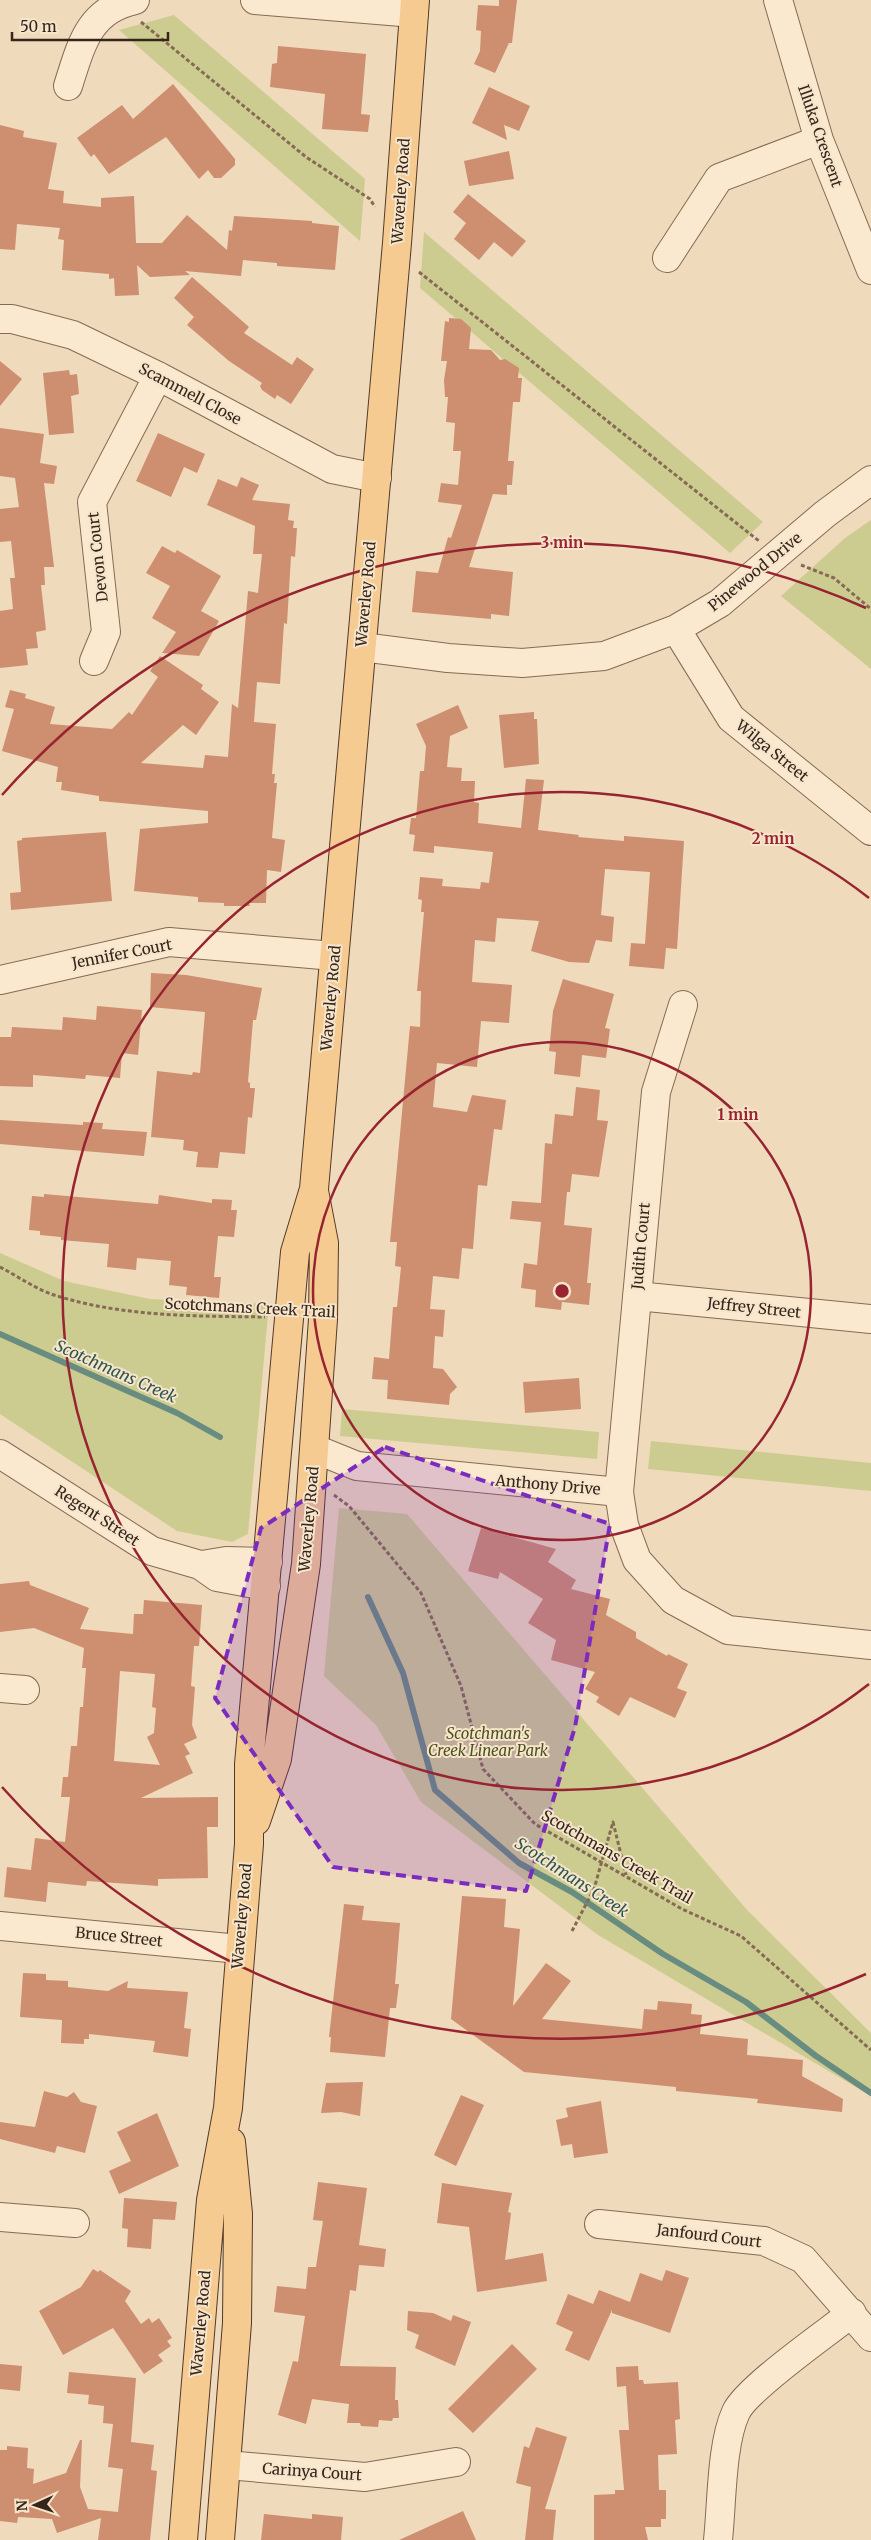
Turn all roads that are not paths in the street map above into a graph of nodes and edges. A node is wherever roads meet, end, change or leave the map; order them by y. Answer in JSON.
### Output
{"nodes":[{"id":1,"x":256,"y":0,"type":"edge"},
{"id":2,"x":778,"y":0,"type":"edge"},
{"id":3,"x":127,"y":3,"type":"edge"},
{"id":4,"x":415,"y":7,"type":"edge"},
{"id":5,"x":68,"y":86,"type":"dead end"},
{"id":6,"x":819,"y":140,"type":"junction"},
{"id":7,"x":667,"y":258,"type":"dead end"},
{"id":8,"x":871,"y":270,"type":"edge"},
{"id":9,"x":0,"y":319,"type":"edge"},
{"id":10,"x":158,"y":376,"type":"junction"},
{"id":11,"x":377,"y":478,"type":"junction"},
{"id":12,"x":871,"y":480,"type":"edge"},
{"id":13,"x":676,"y":629,"type":"junction"},
{"id":14,"x":362,"y":647,"type":"junction"},
{"id":15,"x":94,"y":662,"type":"dead end"},
{"id":16,"x":871,"y":831,"type":"edge"},
{"id":17,"x":334,"y":956,"type":"junction"},
{"id":18,"x":0,"y":980,"type":"edge"},
{"id":19,"x":682,"y":1005,"type":"dead end"},
{"id":20,"x":314,"y":1188,"type":"junction"},
{"id":21,"x":637,"y":1296,"type":"junction"},
{"id":22,"x":871,"y":1319,"type":"edge"},
{"id":23,"x":315,"y":1449,"type":"junction"},
{"id":24,"x":0,"y":1454,"type":"edge"},
{"id":25,"x":357,"y":1466,"type":"junction"},
{"id":26,"x":321,"y":1478,"type":"junction"},
{"id":27,"x":619,"y":1492,"type":"junction"},
{"id":28,"x":304,"y":1573,"type":"junction"},
{"id":29,"x":267,"y":1574,"type":"junction"},
{"id":30,"x":871,"y":1645,"type":"edge"},
{"id":31,"x":249,"y":1844,"type":"junction"},
{"id":32,"x":0,"y":1926,"type":"edge"},
{"id":33,"x":239,"y":1949,"type":"junction"},
{"id":34,"x":228,"y":2108,"type":"junction"},
{"id":35,"x":0,"y":2217,"type":"edge"},
{"id":36,"x":75,"y":2224,"type":"dead end"},
{"id":37,"x":598,"y":2224,"type":"dead end"},
{"id":38,"x":852,"y":2313,"type":"junction"},
{"id":39,"x":871,"y":2337,"type":"edge"},
{"id":40,"x":190,"y":2462,"type":"junction"},
{"id":41,"x":456,"y":2462,"type":"dead end"},
{"id":42,"x":227,"y":2465,"type":"junction"},
{"id":43,"x":184,"y":2540,"type":"edge"},
{"id":44,"x":220,"y":2540,"type":"edge"},
{"id":45,"x":718,"y":2540,"type":"edge"}],
"edges":[{"from":1,"to":4,"type":"street"},
{"from":2,"to":6,"type":"street","name":"Illuka Crescent"},
{"from":3,"to":5,"type":"street"},
{"from":4,"to":11,"type":"main road","name":"Waverley Road"},
{"from":6,"to":7,"type":"street"},
{"from":6,"to":8,"type":"street","name":"Illuka Crescent"},
{"from":9,"to":10,"type":"street","name":"Scammell Close"},
{"from":10,"to":11,"type":"street","name":"Scammell Close"},
{"from":10,"to":15,"type":"street","name":"Devon Court"},
{"from":11,"to":14,"type":"main road","name":"Waverley Road"},
{"from":12,"to":13,"type":"street","name":"Pinewood Drive"},
{"from":13,"to":14,"type":"street","name":"Pinewood Drive"},
{"from":13,"to":16,"type":"street","name":"Wilga Street"},
{"from":14,"to":17,"type":"main road","name":"Waverley Road"},
{"from":17,"to":18,"type":"street","name":"Jennifer Court"},
{"from":17,"to":20,"type":"main road","name":"Waverley Road"},
{"from":19,"to":21,"type":"street","name":"Judith Court"},
{"from":20,"to":23,"type":"main road","name":"Waverley Road"},
{"from":20,"to":29,"type":"main road","name":"Waverley Road"},
{"from":21,"to":22,"type":"street","name":"Jeffrey Street"},
{"from":21,"to":27,"type":"street","name":"Judith Court"},
{"from":23,"to":25,"type":"street","name":"Anthony Drive"},
{"from":23,"to":26,"type":"main road","name":"Waverley Road"},
{"from":24,"to":29,"type":"street","name":"Regent Street"},
{"from":25,"to":26,"type":"street","name":"Anthony Drive"},
{"from":25,"to":27,"type":"street","name":"Anthony Drive"},
{"from":26,"to":28,"type":"main road","name":"Waverley Road"},
{"from":27,"to":30,"type":"street","name":"Anthony Drive"},
{"from":28,"to":29,"type":"main road"},
{"from":28,"to":31,"type":"main road","name":"Waverley Road"},
{"from":29,"to":31,"type":"main road","name":"Waverley Road"},
{"from":31,"to":33,"type":"main road","name":"Waverley Road"},
{"from":32,"to":33,"type":"street","name":"Bruce Street"},
{"from":33,"to":34,"type":"main road","name":"Waverley Road"},
{"from":34,"to":40,"type":"main road","name":"Waverley Road"},
{"from":34,"to":42,"type":"main road","name":"Waverley Road"},
{"from":35,"to":36,"type":"street"},
{"from":37,"to":38,"type":"street","name":"Janfourd Court"},
{"from":38,"to":39,"type":"street","name":"Janfourd Court"},
{"from":38,"to":45,"type":"street"},
{"from":40,"to":42,"type":"main road"},
{"from":40,"to":43,"type":"main road","name":"Waverley Road"},
{"from":41,"to":42,"type":"street","name":"Carinya Court"},
{"from":42,"to":44,"type":"main road","name":"Waverley Road"}]}
